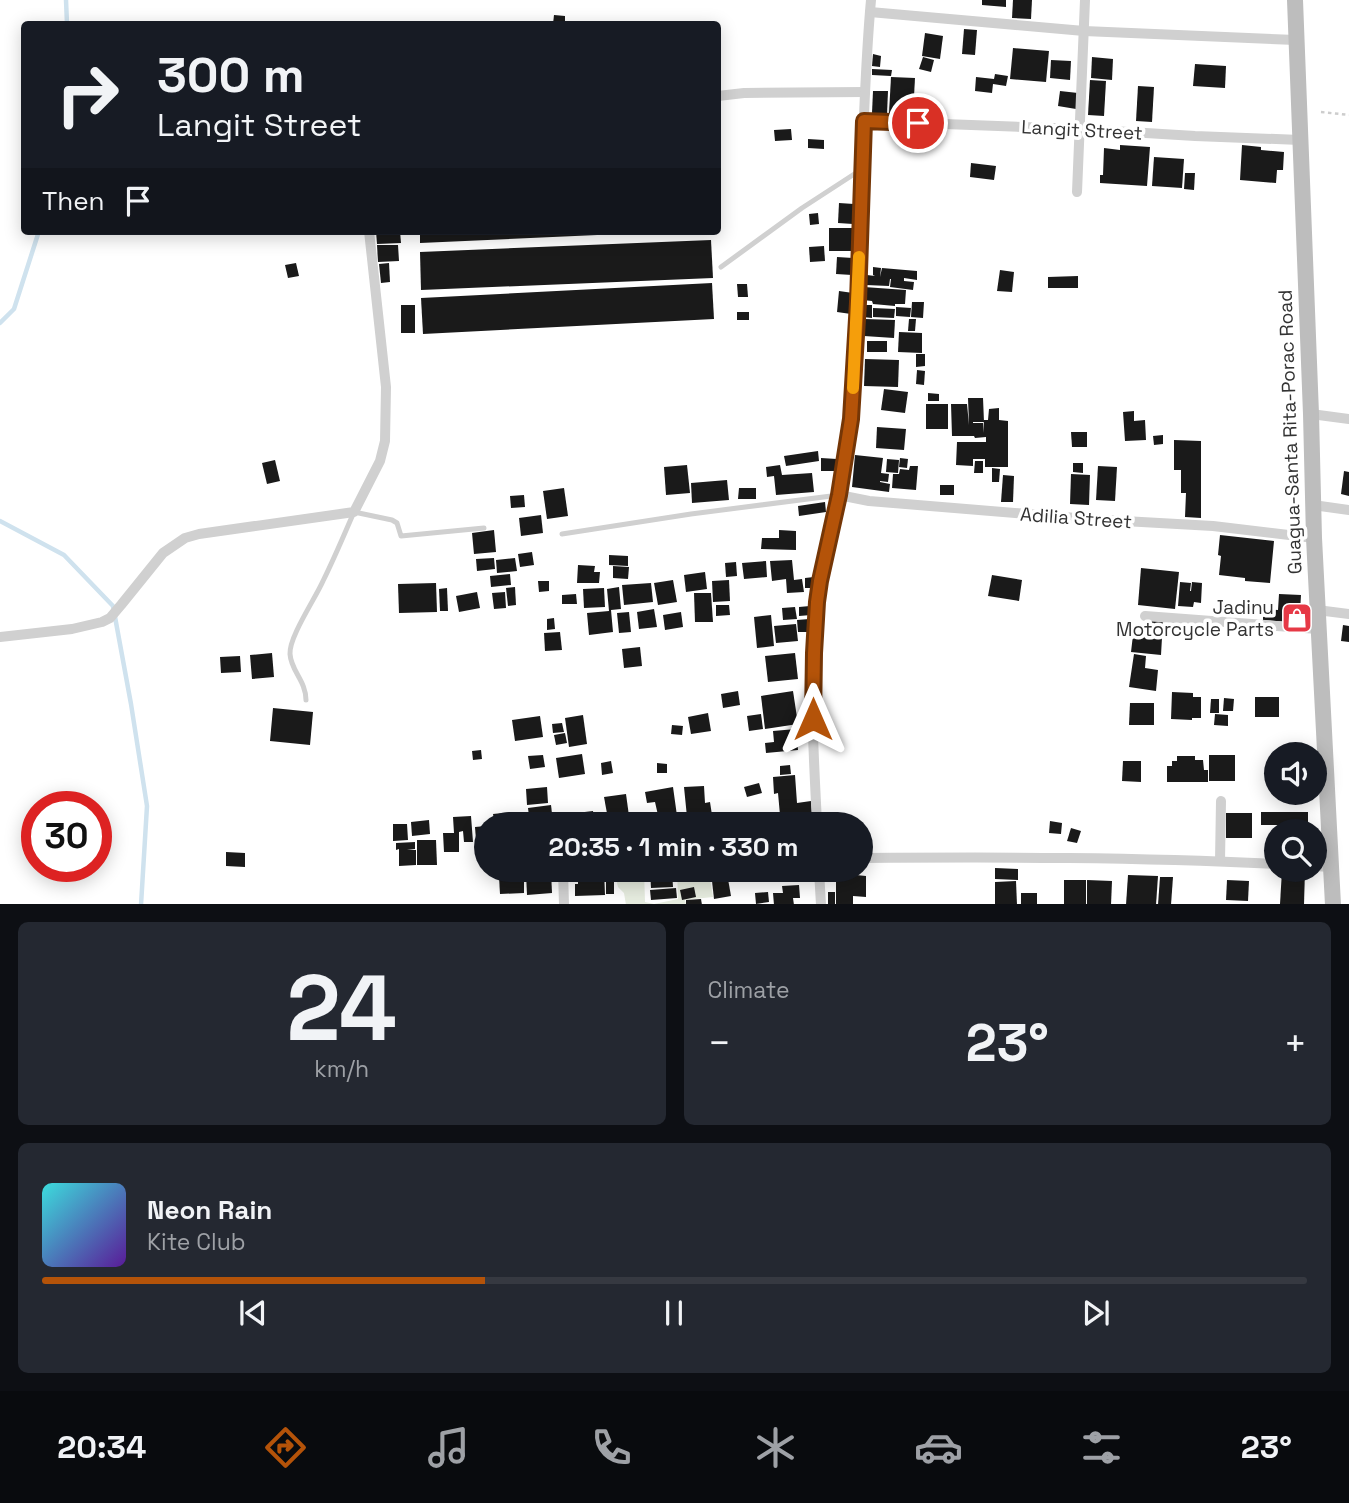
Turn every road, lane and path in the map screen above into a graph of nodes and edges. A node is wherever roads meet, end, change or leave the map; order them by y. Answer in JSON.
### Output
{"nodes":[{"id":1,"x":871,"y":0,"type":"edge"},
{"id":2,"x":1085,"y":0,"type":"edge"},
{"id":3,"x":1295,"y":0,"type":"edge"},
{"id":4,"x":870,"y":12,"type":"junction"},
{"id":5,"x":1084,"y":31,"type":"junction"},
{"id":6,"x":1296,"y":40,"type":"junction"},
{"id":7,"x":865,"y":92,"type":"junction"},
{"id":8,"x":721,"y":96,"type":"edge"},
{"id":9,"x":1321,"y":112,"type":"dead end"},
{"id":10,"x":1349,"y":115,"type":"edge"},
{"id":11,"x":864,"y":121,"type":"junction"},
{"id":12,"x":1080,"y":129,"type":"junction"},
{"id":13,"x":1300,"y":140,"type":"junction"},
{"id":14,"x":862,"y":169,"type":"junction"},
{"id":15,"x":1077,"y":192,"type":"dead end"},
{"id":16,"x":369,"y":235,"type":"edge"},
{"id":17,"x":721,"y":267,"type":"dead end"},
{"id":18,"x":1311,"y":415,"type":"junction"},
{"id":19,"x":1349,"y":419,"type":"edge"},
{"id":20,"x":839,"y":495,"type":"junction"},
{"id":21,"x":1313,"y":505,"type":"junction"},
{"id":22,"x":1349,"y":510,"type":"edge"},
{"id":23,"x":354,"y":512,"type":"junction"},
{"id":24,"x":484,"y":528,"type":"dead end"},
{"id":25,"x":562,"y":534,"type":"dead end"},
{"id":26,"x":1314,"y":538,"type":"junction"},
{"id":27,"x":1317,"y":610,"type":"junction"},
{"id":28,"x":1349,"y":614,"type":"edge"},
{"id":29,"x":1145,"y":616,"type":"dead end"},
{"id":30,"x":1318,"y":629,"type":"junction"},
{"id":31,"x":0,"y":636,"type":"edge"},
{"id":32,"x":306,"y":700,"type":"dead end"},
{"id":33,"x":1221,"y":801,"type":"dead end"},
{"id":34,"x":817,"y":812,"type":"edge"},
{"id":35,"x":873,"y":858,"type":"edge"},
{"id":36,"x":1220,"y":861,"type":"junction"},
{"id":37,"x":1264,"y":863,"type":"edge"},
{"id":38,"x":1327,"y":867,"type":"edge"},
{"id":39,"x":1332,"y":867,"type":"junction"},
{"id":40,"x":563,"y":882,"type":"edge"},
{"id":41,"x":820,"y":882,"type":"edge"},
{"id":42,"x":564,"y":904,"type":"edge"},
{"id":43,"x":821,"y":904,"type":"edge"},
{"id":44,"x":1334,"y":904,"type":"edge"}],
"edges":[{"from":1,"to":4,"type":"street"},
{"from":2,"to":5,"type":"street"},
{"from":3,"to":6,"type":"main road","name":"Guagua-Santa Rita-Porac Road"},
{"from":4,"to":5,"type":"street"},
{"from":4,"to":7,"type":"street"},
{"from":5,"to":6,"type":"street"},
{"from":5,"to":12,"type":"street"},
{"from":6,"to":13,"type":"main road","name":"Guagua-Santa Rita-Porac Road"},
{"from":7,"to":8,"type":"street"},
{"from":7,"to":11,"type":"street"},
{"from":9,"to":10,"type":"path"},
{"from":11,"to":12,"type":"street","name":"Langit Street"},
{"from":11,"to":14,"type":"street"},
{"from":12,"to":13,"type":"street","name":"Langit Street"},
{"from":12,"to":15,"type":"street"},
{"from":13,"to":18,"type":"main road","name":"Guagua-Santa Rita-Porac Road"},
{"from":14,"to":17,"type":"lane"},
{"from":14,"to":20,"type":"street"},
{"from":16,"to":23,"type":"street"},
{"from":18,"to":19,"type":"street"},
{"from":18,"to":21,"type":"main road","name":"Guagua-Santa Rita-Porac Road"},
{"from":20,"to":25,"type":"lane"},
{"from":20,"to":26,"type":"street","name":"Adilia Street"},
{"from":20,"to":34,"type":"street"},
{"from":21,"to":22,"type":"street"},
{"from":21,"to":26,"type":"main road","name":"Guagua-Santa Rita-Porac Road"},
{"from":23,"to":24,"type":"lane"},
{"from":23,"to":31,"type":"street"},
{"from":23,"to":32,"type":"lane"},
{"from":26,"to":27,"type":"main road","name":"Guagua-Santa Rita-Porac Road"},
{"from":27,"to":28,"type":"street"},
{"from":27,"to":30,"type":"main road","name":"Guagua-Santa Rita-Porac Road"},
{"from":29,"to":30,"type":"street"},
{"from":30,"to":39,"type":"main road","name":"Guagua-Santa Rita-Porac Road"},
{"from":33,"to":36,"type":"street"},
{"from":35,"to":36,"type":"street"},
{"from":36,"to":37,"type":"street"},
{"from":38,"to":39,"type":"street"},
{"from":39,"to":44,"type":"main road","name":"Guagua-Santa Rita-Porac Road"},
{"from":40,"to":42,"type":"street"},
{"from":41,"to":43,"type":"street"}]}
